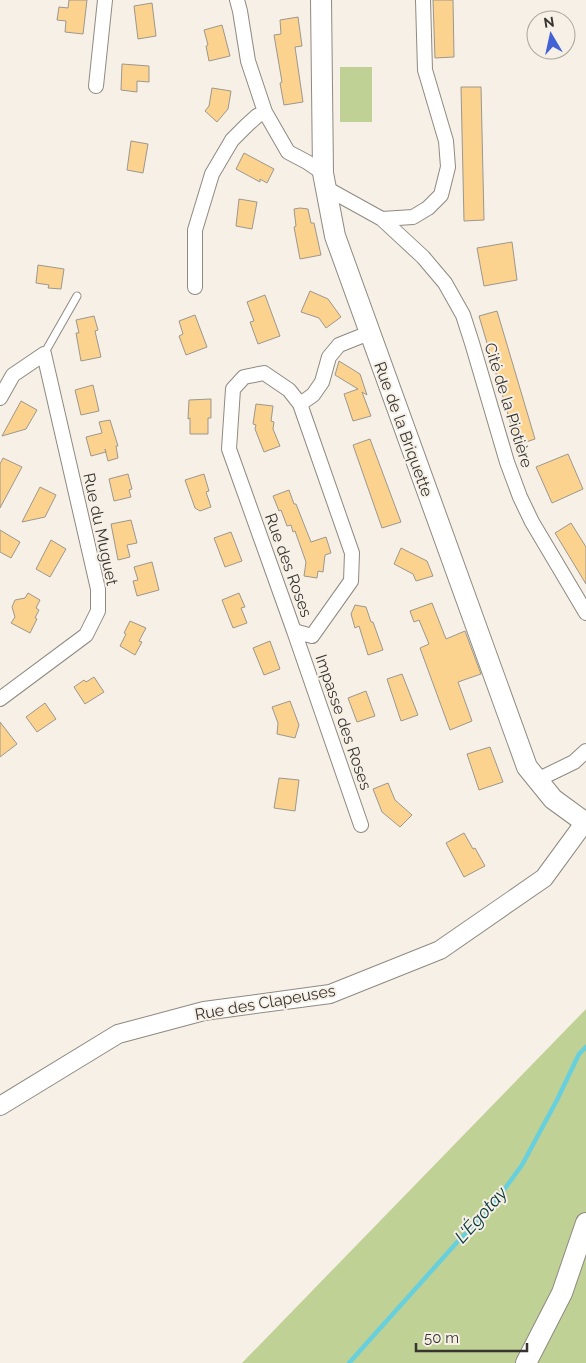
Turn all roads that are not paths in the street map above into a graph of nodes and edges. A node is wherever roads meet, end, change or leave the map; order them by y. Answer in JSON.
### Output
{"nodes":[{"id":1,"x":105,"y":0,"type":"edge"},
{"id":2,"x":237,"y":0,"type":"edge"},
{"id":3,"x":321,"y":0,"type":"edge"},
{"id":4,"x":423,"y":0,"type":"edge"},
{"id":5,"x":96,"y":86,"type":"dead end"},
{"id":6,"x":265,"y":112,"type":"junction"},
{"id":7,"x":325,"y":180,"type":"junction"},
{"id":8,"x":382,"y":219,"type":"junction"},
{"id":9,"x":195,"y":287,"type":"dead end"},
{"id":10,"x":77,"y":296,"type":"dead end"},
{"id":11,"x":369,"y":332,"type":"junction"},
{"id":12,"x":44,"y":354,"type":"junction"},
{"id":13,"x":0,"y":398,"type":"edge"},
{"id":14,"x":300,"y":404,"type":"junction"},
{"id":15,"x":586,"y":613,"type":"edge"},
{"id":16,"x":294,"y":630,"type":"junction"},
{"id":17,"x":0,"y":699,"type":"edge"},
{"id":18,"x":586,"y":751,"type":"edge"},
{"id":19,"x":537,"y":780,"type":"junction"},
{"id":20,"x":586,"y":823,"type":"edge"},
{"id":21,"x":361,"y":825,"type":"dead end"},
{"id":22,"x":0,"y":1106,"type":"edge"},
{"id":23,"x":586,"y":1223,"type":"edge"},
{"id":24,"x":526,"y":1363,"type":"edge"}],
"edges":[{"from":1,"to":5,"type":"street"},
{"from":2,"to":6,"type":"street","name":"Cité de la Piotière"},
{"from":3,"to":7,"type":"main road","name":"Rue de la Briquette"},
{"from":4,"to":8,"type":"street"},
{"from":6,"to":7,"type":"street","name":"Cité de la Piotière"},
{"from":6,"to":9,"type":"street"},
{"from":7,"to":8,"type":"street","name":"Cité de la Piotière"},
{"from":7,"to":11,"type":"main road","name":"Rue de la Briquette"},
{"from":8,"to":15,"type":"street","name":"Cité de la Piotière"},
{"from":10,"to":12,"type":"lane"},
{"from":11,"to":14,"type":"street"},
{"from":11,"to":19,"type":"main road","name":"Rue de la Briquette"},
{"from":12,"to":13,"type":"street"},
{"from":12,"to":17,"type":"street","name":"Rue du Muguet"},
{"from":14,"to":16,"type":"street","name":"Rue des Roses"},
{"from":14,"to":16,"type":"street","name":"Rue des Roses"},
{"from":16,"to":21,"type":"street","name":"Impasse des Roses"},
{"from":18,"to":19,"type":"street"},
{"from":19,"to":20,"type":"main road","name":"Rue de la Briquette"},
{"from":20,"to":22,"type":"street","name":"Rue des Clapeuses"},
{"from":23,"to":24,"type":"main road"}]}
